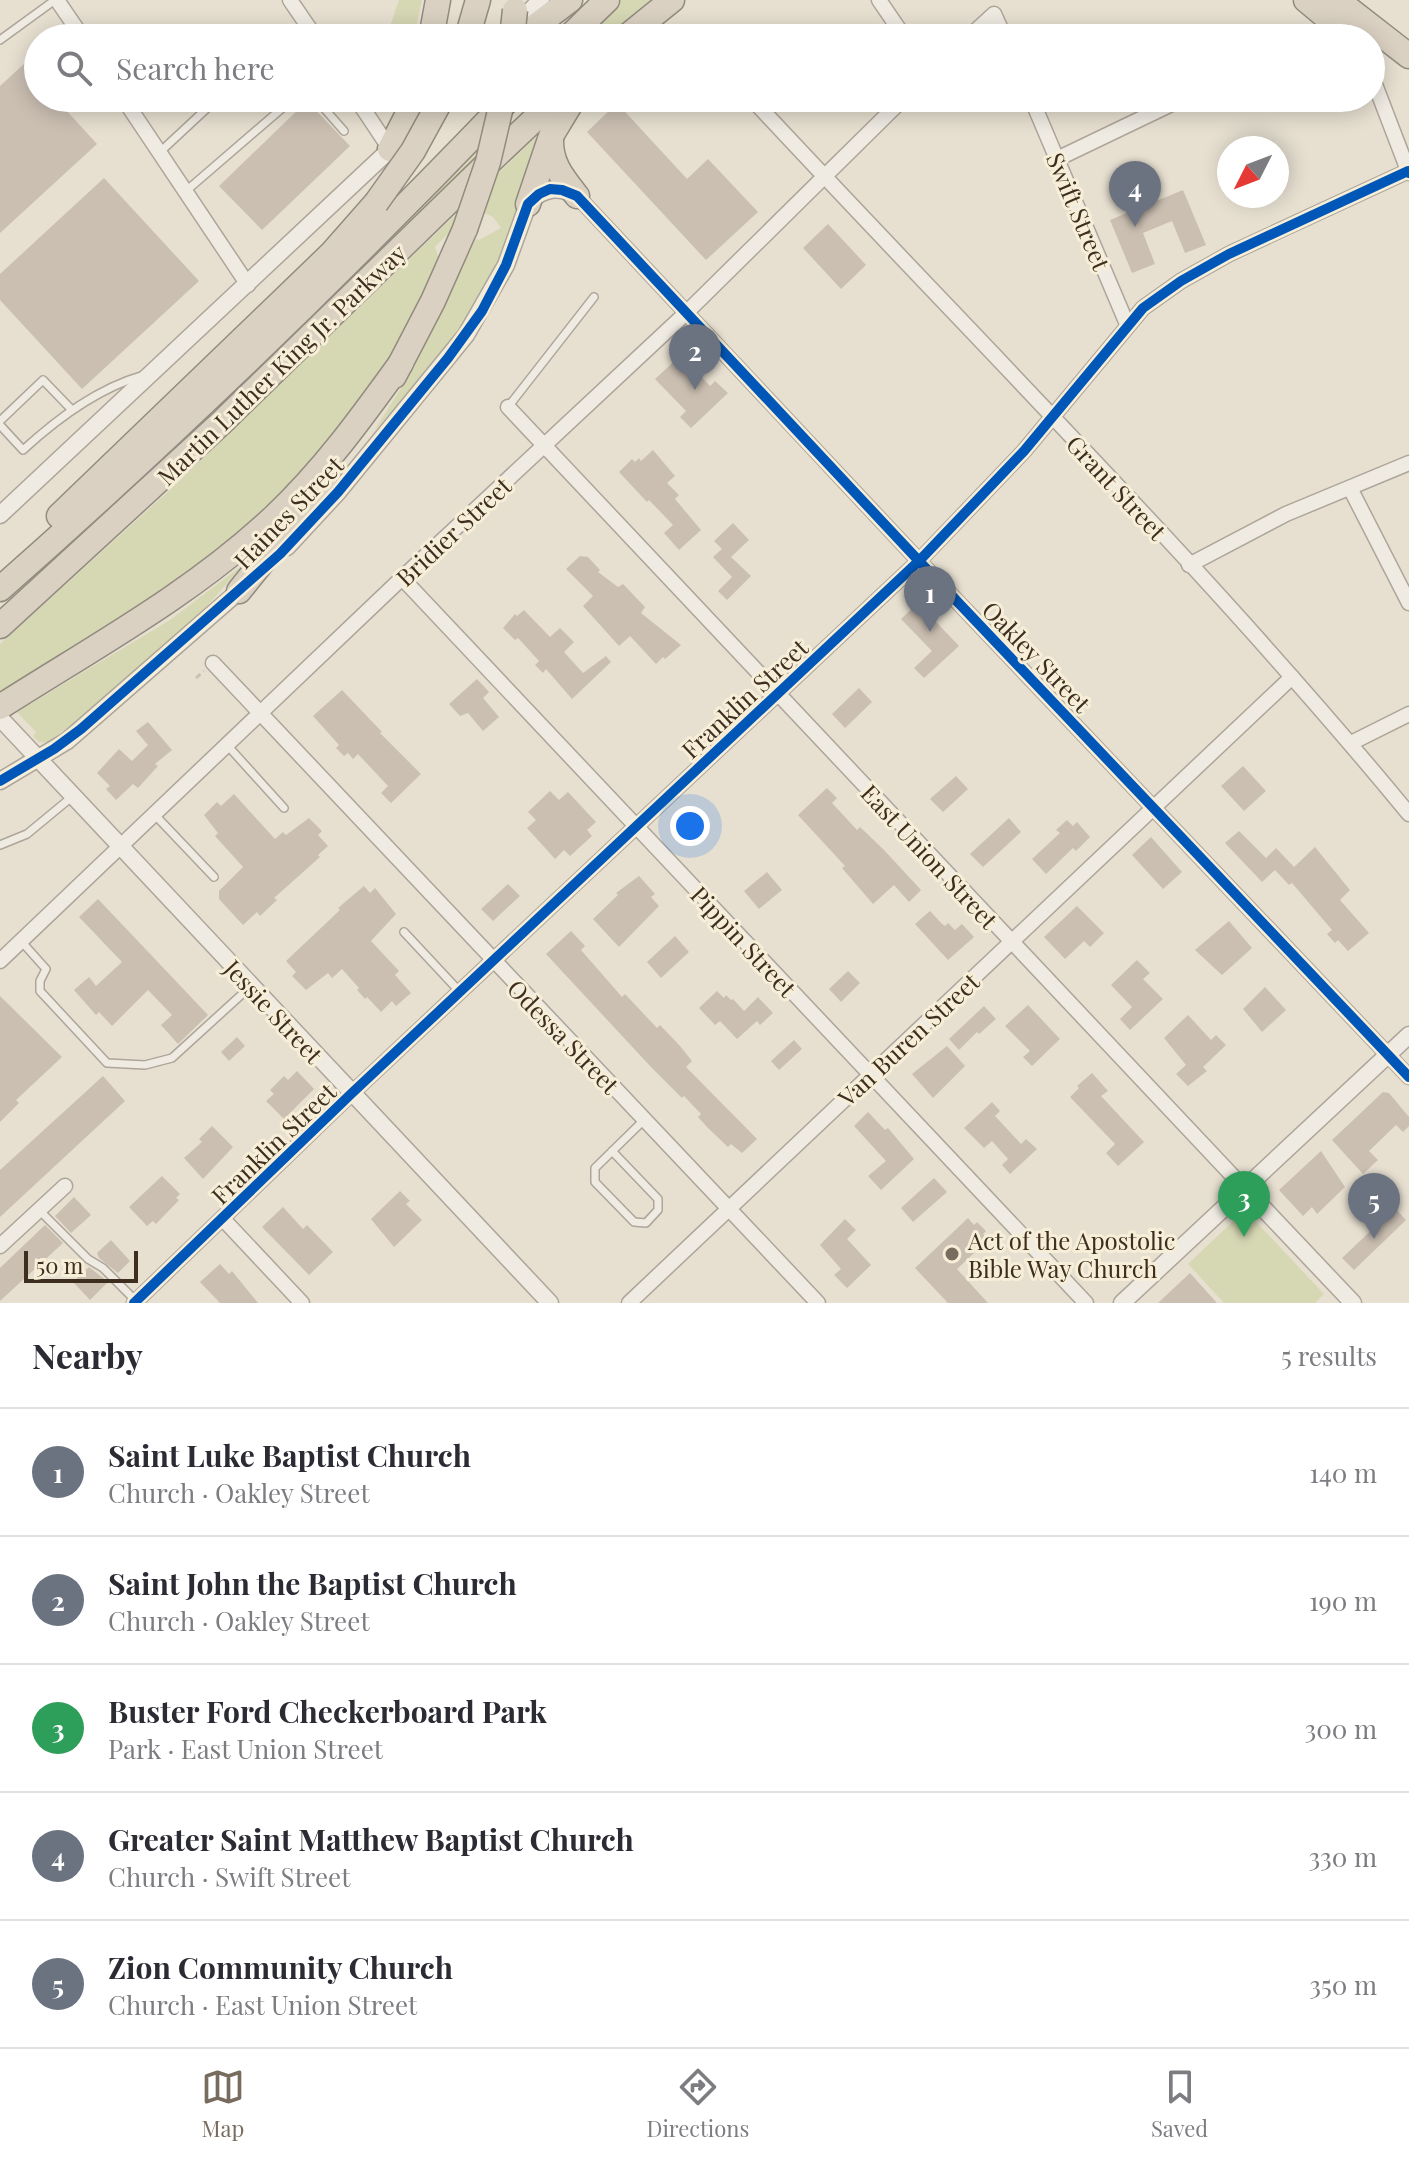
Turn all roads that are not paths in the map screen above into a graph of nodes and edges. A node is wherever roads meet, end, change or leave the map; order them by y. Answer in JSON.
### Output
{"nodes":[{"id":1,"x":56,"y":0,"type":"edge"},
{"id":2,"x":290,"y":0,"type":"edge"},
{"id":3,"x":438,"y":0,"type":"edge"},
{"id":4,"x":478,"y":0,"type":"edge"},
{"id":5,"x":541,"y":0,"type":"edge"},
{"id":6,"x":570,"y":0,"type":"edge"},
{"id":7,"x":607,"y":0,"type":"edge"},
{"id":8,"x":672,"y":0,"type":"edge"},
{"id":9,"x":879,"y":0,"type":"edge"},
{"id":10,"x":1306,"y":0,"type":"edge"},
{"id":11,"x":1337,"y":0,"type":"edge"},
{"id":12,"x":73,"y":24,"type":"edge"},
{"id":13,"x":306,"y":24,"type":"edge"},
{"id":14,"x":434,"y":24,"type":"edge"},
{"id":15,"x":471,"y":24,"type":"edge"},
{"id":16,"x":518,"y":24,"type":"edge"},
{"id":17,"x":538,"y":24,"type":"edge"},
{"id":18,"x":582,"y":24,"type":"edge"},
{"id":19,"x":642,"y":24,"type":"edge"},
{"id":20,"x":895,"y":24,"type":"edge"},
{"id":21,"x":983,"y":24,"type":"edge"},
{"id":22,"x":999,"y":24,"type":"edge"},
{"id":23,"x":1332,"y":24,"type":"edge"},
{"id":24,"x":1368,"y":24,"type":"edge"},
{"id":25,"x":1385,"y":37,"type":"edge"},
{"id":26,"x":0,"y":40,"type":"edge"},
{"id":27,"x":1409,"y":56,"type":"edge"},
{"id":28,"x":1385,"y":110,"type":"edge"},
{"id":29,"x":133,"y":112,"type":"edge"},
{"id":30,"x":203,"y":112,"type":"edge"},
{"id":31,"x":278,"y":112,"type":"edge"},
{"id":32,"x":327,"y":112,"type":"edge"},
{"id":33,"x":365,"y":112,"type":"edge"},
{"id":34,"x":409,"y":112,"type":"edge"},
{"id":35,"x":429,"y":112,"type":"edge"},
{"id":36,"x":436,"y":112,"type":"edge"},
{"id":37,"x":496,"y":112,"type":"edge"},
{"id":38,"x":500,"y":112,"type":"edge"},
{"id":39,"x":543,"y":112,"type":"edge"},
{"id":40,"x":566,"y":112,"type":"edge"},
{"id":41,"x":764,"y":112,"type":"edge"},
{"id":42,"x":890,"y":112,"type":"edge"},
{"id":43,"x":1037,"y":112,"type":"edge"},
{"id":44,"x":1155,"y":112,"type":"edge"},
{"id":45,"x":344,"y":131,"type":"dead end"},
{"id":46,"x":551,"y":136,"type":"junction"},
{"id":47,"x":390,"y":149,"type":"junction"},
{"id":48,"x":160,"y":152,"type":"junction"},
{"id":49,"x":1057,"y":159,"type":"junction"},
{"id":50,"x":1409,"y":172,"type":"edge"},
{"id":51,"x":825,"y":178,"type":"junction"},
{"id":52,"x":186,"y":191,"type":"junction"},
{"id":53,"x":577,"y":196,"type":"junction"},
{"id":54,"x":528,"y":204,"type":"junction"},
{"id":55,"x":248,"y":285,"type":"junction"},
{"id":56,"x":594,"y":297,"type":"dead end"},
{"id":57,"x":686,"y":313,"type":"junction"},
{"id":58,"x":1127,"y":324,"type":"junction"},
{"id":59,"x":401,"y":363,"type":"junction"},
{"id":60,"x":154,"y":372,"type":"junction"},
{"id":61,"x":508,"y":407,"type":"joint"},
{"id":62,"x":71,"y":409,"type":"junction"},
{"id":63,"x":1052,"y":417,"type":"junction"},
{"id":64,"x":0,"y":423,"type":"edge"},
{"id":65,"x":544,"y":446,"type":"junction"},
{"id":66,"x":1409,"y":463,"type":"edge"},
{"id":67,"x":1350,"y":488,"type":"junction"},
{"id":68,"x":0,"y":515,"type":"edge"},
{"id":69,"x":919,"y":561,"type":"junction"},
{"id":70,"x":1189,"y":565,"type":"junction"},
{"id":71,"x":0,"y":573,"type":"edge"},
{"id":72,"x":402,"y":578,"type":"junction"},
{"id":73,"x":0,"y":589,"type":"edge"},
{"id":74,"x":239,"y":591,"type":"junction"},
{"id":75,"x":1409,"y":603,"type":"edge"},
{"id":76,"x":0,"y":626,"type":"edge"},
{"id":77,"x":213,"y":663,"type":"dead end"},
{"id":78,"x":1292,"y":677,"type":"junction"},
{"id":79,"x":778,"y":693,"type":"junction"},
{"id":80,"x":3,"y":709,"type":"edge"},
{"id":81,"x":260,"y":714,"type":"junction"},
{"id":82,"x":1409,"y":714,"type":"edge"},
{"id":83,"x":1351,"y":743,"type":"junction"},
{"id":84,"x":227,"y":745,"type":"junction"},
{"id":85,"x":38,"y":759,"type":"junction"},
{"id":86,"x":0,"y":781,"type":"edge"},
{"id":87,"x":73,"y":796,"type":"junction"},
{"id":88,"x":284,"y":808,"type":"dead end"},
{"id":89,"x":1154,"y":808,"type":"junction"},
{"id":90,"x":154,"y":814,"type":"junction"},
{"id":91,"x":1409,"y":814,"type":"edge"},
{"id":92,"x":636,"y":827,"type":"junction"},
{"id":93,"x":0,"y":845,"type":"edge"},
{"id":94,"x":119,"y":846,"type":"junction"},
{"id":95,"x":214,"y":877,"type":"dead end"},
{"id":96,"x":404,"y":932,"type":"dead end"},
{"id":97,"x":21,"y":941,"type":"junction"},
{"id":98,"x":1010,"y":942,"type":"junction"},
{"id":99,"x":0,"y":961,"type":"edge"},
{"id":100,"x":493,"y":961,"type":"junction"},
{"id":101,"x":251,"y":986,"type":"junction"},
{"id":102,"x":460,"y":992,"type":"junction"},
{"id":103,"x":1409,"y":1035,"type":"edge"},
{"id":104,"x":1388,"y":1054,"type":"junction"},
{"id":105,"x":869,"y":1074,"type":"junction"},
{"id":106,"x":1409,"y":1077,"type":"edge"},
{"id":107,"x":352,"y":1093,"type":"junction"},
{"id":108,"x":644,"y":1120,"type":"junction"},
{"id":109,"x":612,"y":1151,"type":"junction"},
{"id":110,"x":65,"y":1186,"type":"dead end"},
{"id":111,"x":1245,"y":1189,"type":"junction"},
{"id":112,"x":728,"y":1208,"type":"junction"},
{"id":113,"x":39,"y":1210,"type":"junction"},
{"id":114,"x":223,"y":1219,"type":"junction"},
{"id":115,"x":0,"y":1246,"type":"edge"},
{"id":116,"x":135,"y":1302,"type":"edge"},
{"id":117,"x":302,"y":1303,"type":"edge"},
{"id":118,"x":550,"y":1303,"type":"edge"},
{"id":119,"x":629,"y":1303,"type":"edge"},
{"id":120,"x":818,"y":1303,"type":"edge"},
{"id":121,"x":1086,"y":1303,"type":"edge"},
{"id":122,"x":1122,"y":1303,"type":"edge"},
{"id":123,"x":1353,"y":1303,"type":"edge"}],
"edges":[{"from":1,"to":12,"type":"street"},
{"from":1,"to":26,"type":"lane"},
{"from":2,"to":13,"type":"street"},
{"from":3,"to":14,"type":"highway"},
{"from":4,"to":15,"type":"highway"},
{"from":5,"to":16,"type":"street"},
{"from":6,"to":17,"type":"highway"},
{"from":7,"to":18,"type":"highway"},
{"from":8,"to":19,"type":"highway"},
{"from":9,"to":20,"type":"street"},
{"from":10,"to":23,"type":"highway"},
{"from":11,"to":24,"type":"highway"},
{"from":21,"to":22,"type":"street"},
{"from":25,"to":27,"type":"highway"},
{"from":28,"to":50,"type":"street"},
{"from":29,"to":48,"type":"street"},
{"from":30,"to":48,"type":"lane"},
{"from":31,"to":52,"type":"lane"},
{"from":32,"to":45,"type":"lane"},
{"from":33,"to":47,"type":"street"},
{"from":34,"to":47,"type":"highway"},
{"from":35,"to":47,"type":"street"},
{"from":36,"to":71,"type":"highway","bridge":true},
{"from":37,"to":73,"type":"highway","name":"Martin Luther King Jr. Parkway"},
{"from":38,"to":59,"type":"highway","bridge":true},
{"from":39,"to":76,"type":"highway","name":"Martin Luther King Jr. Parkway"},
{"from":40,"to":46,"type":"highway"},
{"from":41,"to":51,"type":"street","name":"Grant Street"},
{"from":42,"to":51,"type":"street","name":"Bridier Street"},
{"from":43,"to":49,"type":"street","name":"Swift Street"},
{"from":44,"to":49,"type":"street"},
{"from":46,"to":53,"type":"highway"},
{"from":46,"to":54,"type":"highway"},
{"from":47,"to":55,"type":"street"},
{"from":48,"to":52,"type":"street"},
{"from":49,"to":58,"type":"street","name":"Swift Street"},
{"from":50,"to":58,"type":"street","name":"Franklin Street"},
{"from":51,"to":57,"type":"street","name":"Bridier Street"},
{"from":51,"to":63,"type":"street","name":"Grant Street"},
{"from":52,"to":55,"type":"street"},
{"from":53,"to":54,"type":"street"},
{"from":53,"to":57,"type":"street","name":"Oakley Street"},
{"from":54,"to":74,"type":"street","name":"Haines Street"},
{"from":55,"to":60,"type":"street"},
{"from":56,"to":61,"type":"lane"},
{"from":57,"to":65,"type":"street","name":"Bridier Street"},
{"from":57,"to":69,"type":"street","name":"Oakley Street"},
{"from":58,"to":63,"type":"street","name":"Franklin Street"},
{"from":59,"to":74,"type":"highway"},
{"from":59,"to":80,"type":"highway"},
{"from":60,"to":62,"type":"lane"},
{"from":60,"to":68,"type":"street"},
{"from":61,"to":65,"type":"street","name":"East Union Street"},
{"from":62,"to":64,"type":"lane"},
{"from":62,"to":64,"type":"lane"},
{"from":63,"to":69,"type":"street","name":"Franklin Street"},
{"from":63,"to":70,"type":"street","name":"Grant Street"},
{"from":65,"to":72,"type":"street","name":"Bridier Street"},
{"from":65,"to":79,"type":"street","name":"East Union Street"},
{"from":66,"to":67,"type":"street"},
{"from":67,"to":70,"type":"street"},
{"from":67,"to":75,"type":"street"},
{"from":69,"to":79,"type":"street","name":"Franklin Street"},
{"from":69,"to":89,"type":"street","name":"Oakley Street"},
{"from":70,"to":78,"type":"street","name":"Grant Street"},
{"from":72,"to":81,"type":"street","name":"Bridier Street"},
{"from":72,"to":92,"type":"street","name":"Pippin Street"},
{"from":74,"to":85,"type":"street","name":"Haines Street"},
{"from":77,"to":81,"type":"street","name":"Odessa Street"},
{"from":78,"to":83,"type":"street","name":"Grant Street"},
{"from":78,"to":89,"type":"street","name":"Van Buren Street"},
{"from":79,"to":92,"type":"street","name":"Franklin Street"},
{"from":79,"to":98,"type":"street","name":"East Union Street"},
{"from":80,"to":85,"type":"street","name":"Jessie Street"},
{"from":81,"to":84,"type":"street","name":"Bridier Street"},
{"from":81,"to":100,"type":"street","name":"Odessa Street"},
{"from":82,"to":83,"type":"street"},
{"from":83,"to":91,"type":"street","name":"Grant Street"},
{"from":84,"to":88,"type":"lane"},
{"from":84,"to":90,"type":"street","name":"Bridier Street"},
{"from":85,"to":86,"type":"street","name":"Haines Street"},
{"from":85,"to":87,"type":"street","name":"Jessie Street"},
{"from":87,"to":93,"type":"lane"},
{"from":87,"to":94,"type":"street","name":"Jessie Street"},
{"from":89,"to":98,"type":"street","name":"Van Buren Street"},
{"from":89,"to":104,"type":"street","name":"Oakley Street"},
{"from":90,"to":94,"type":"street","name":"Bridier Street"},
{"from":90,"to":95,"type":"lane"},
{"from":92,"to":100,"type":"street","name":"Franklin Street"},
{"from":92,"to":105,"type":"street","name":"Pippin Street"},
{"from":94,"to":97,"type":"street","name":"Bridier Street"},
{"from":94,"to":101,"type":"street","name":"Jessie Street"},
{"from":96,"to":102,"type":"lane"},
{"from":97,"to":99,"type":"street","name":"Bridier Street"},
{"from":97,"to":101,"type":"lane"},
{"from":98,"to":105,"type":"street","name":"Van Buren Street"},
{"from":98,"to":111,"type":"street","name":"East Union Street"},
{"from":100,"to":102,"type":"street","name":"Franklin Street"},
{"from":100,"to":108,"type":"street","name":"Odessa Street"},
{"from":101,"to":107,"type":"street","name":"Jessie Street"},
{"from":102,"to":107,"type":"street","name":"Franklin Street"},
{"from":103,"to":104,"type":"street"},
{"from":104,"to":106,"type":"street","name":"Oakley Street"},
{"from":104,"to":111,"type":"street"},
{"from":105,"to":112,"type":"street","name":"Van Buren Street"},
{"from":105,"to":121,"type":"street","name":"Pippin Street"},
{"from":107,"to":114,"type":"street","name":"Franklin Street"},
{"from":107,"to":118,"type":"street","name":"Jessie Street"},
{"from":108,"to":109,"type":"lane"},
{"from":108,"to":112,"type":"street","name":"Odessa Street"},
{"from":109,"to":109,"type":"lane"},
{"from":110,"to":113,"type":"street"},
{"from":111,"to":122,"type":"street"},
{"from":111,"to":123,"type":"street","name":"East Union Street"},
{"from":112,"to":119,"type":"street","name":"Van Buren Street"},
{"from":112,"to":120,"type":"street","name":"Odessa Street"},
{"from":113,"to":115,"type":"street"},
{"from":113,"to":116,"type":"lane"},
{"from":114,"to":116,"type":"street","name":"Franklin Street"},
{"from":114,"to":117,"type":"street"}]}
